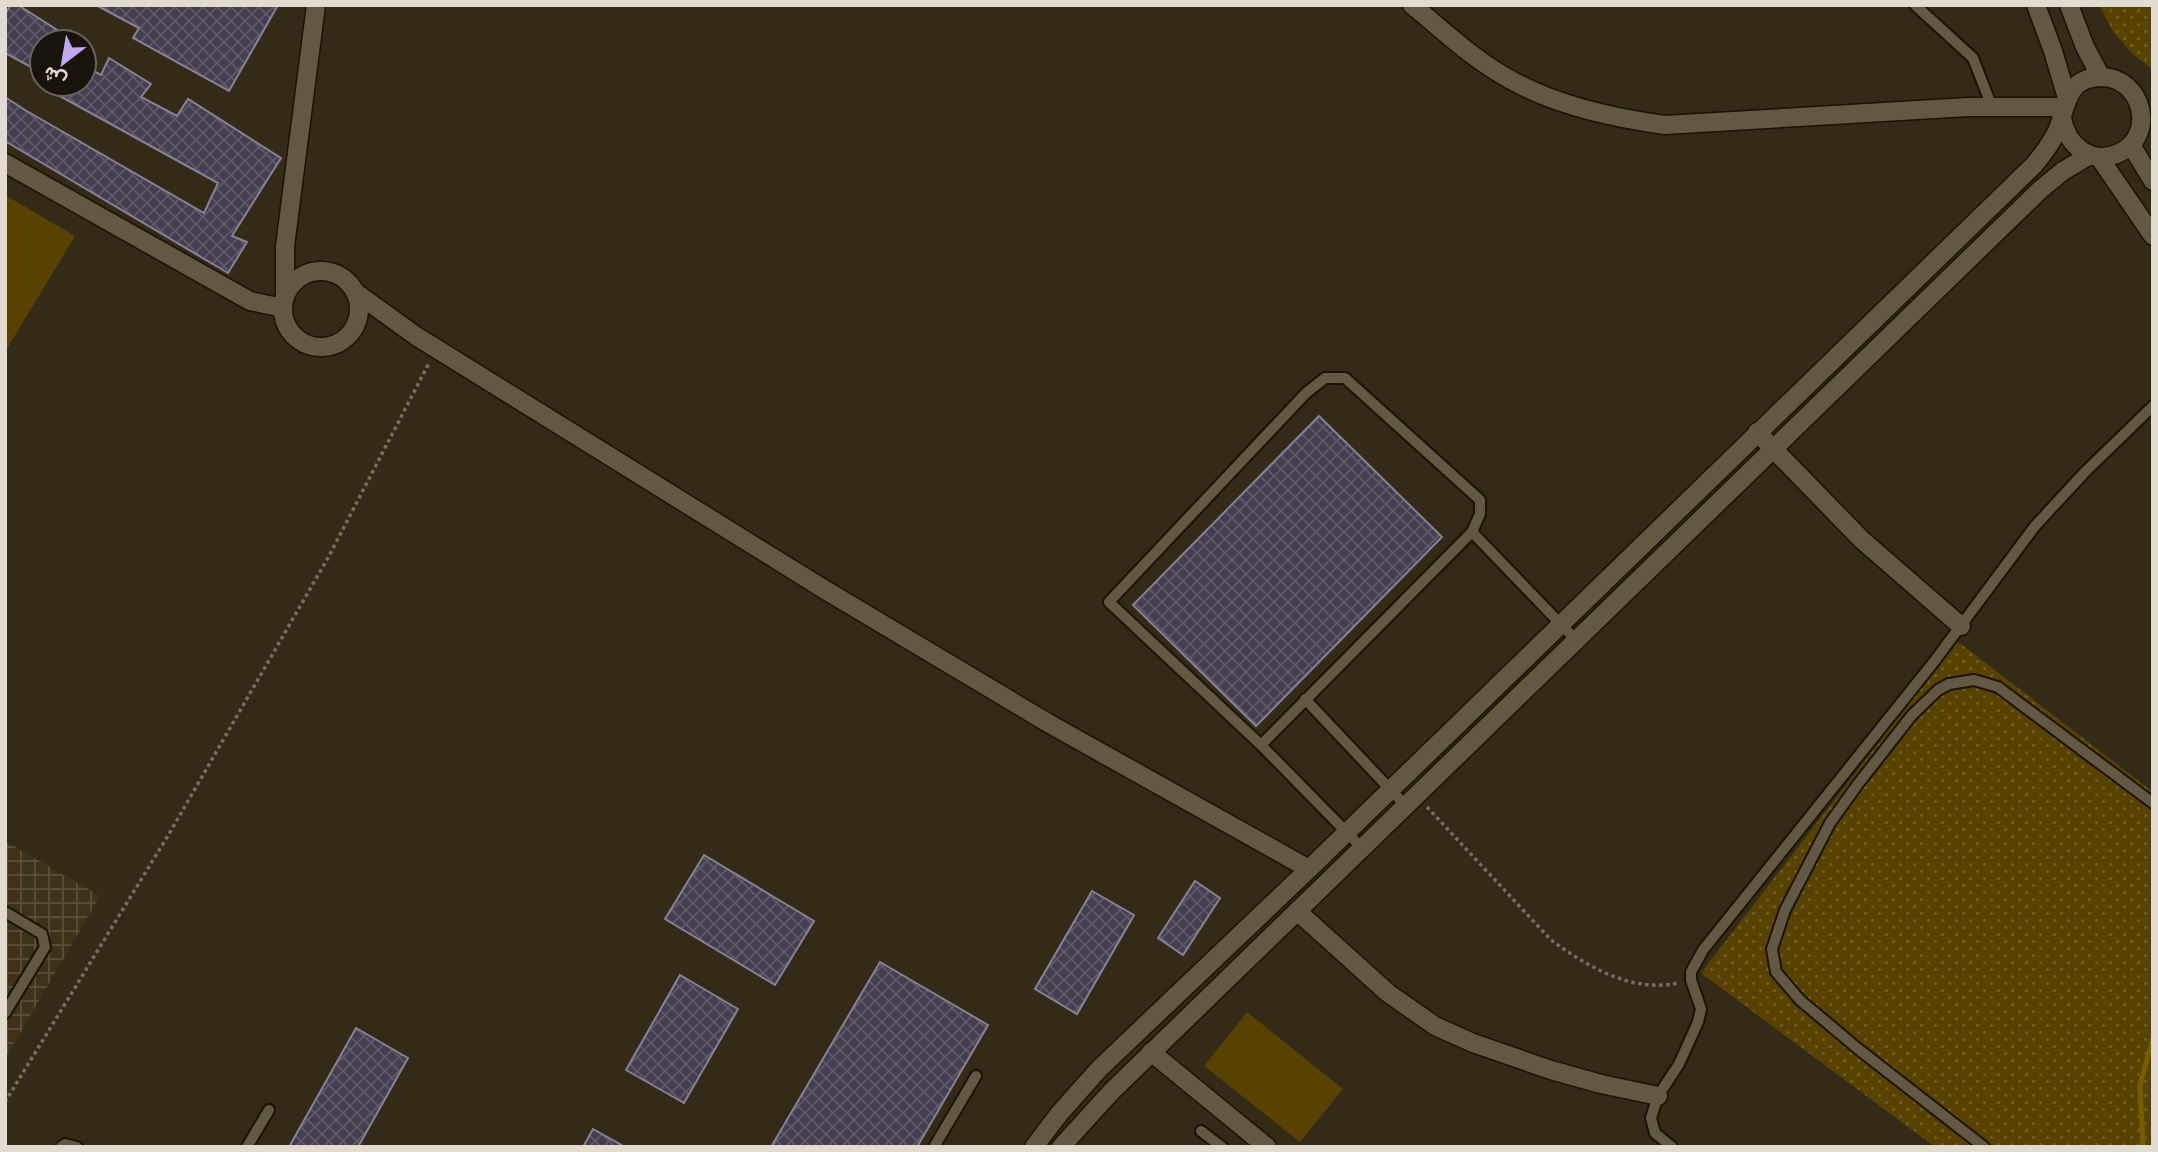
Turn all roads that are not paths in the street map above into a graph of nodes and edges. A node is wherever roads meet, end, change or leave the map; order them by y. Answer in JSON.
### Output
{"nodes":[{"id":1,"x":316,"y":5,"type":"edge"},
{"id":2,"x":1412,"y":5,"type":"edge"},
{"id":3,"x":1915,"y":5,"type":"edge"},
{"id":4,"x":2036,"y":5,"type":"edge"},
{"id":5,"x":2069,"y":5,"type":"edge"},
{"id":6,"x":2101,"y":77,"type":"junction"},
{"id":7,"x":1992,"y":107,"type":"junction"},
{"id":8,"x":2064,"y":107,"type":"junction"},
{"id":9,"x":2131,"y":145,"type":"junction"},
{"id":10,"x":2094,"y":156,"type":"junction"},
{"id":11,"x":5,"y":163,"type":"edge"},
{"id":12,"x":2153,"y":181,"type":"edge"},
{"id":13,"x":2153,"y":236,"type":"edge"},
{"id":14,"x":285,"y":246,"type":"junction"},
{"id":15,"x":325,"y":272,"type":"junction"},
{"id":16,"x":355,"y":292,"type":"junction"},
{"id":17,"x":284,"y":302,"type":"junction"},
{"id":18,"x":358,"y":316,"type":"junction"},
{"id":19,"x":416,"y":336,"type":"junction"},
{"id":20,"x":2153,"y":406,"type":"edge"},
{"id":21,"x":1757,"y":432,"type":"junction"},
{"id":22,"x":1773,"y":449,"type":"junction"},
{"id":23,"x":1472,"y":532,"type":"junction"},
{"id":24,"x":1560,"y":624,"type":"junction"},
{"id":25,"x":1961,"y":626,"type":"junction"},
{"id":26,"x":1576,"y":640,"type":"junction"},
{"id":27,"x":1306,"y":699,"type":"junction"},
{"id":28,"x":1261,"y":745,"type":"junction"},
{"id":29,"x":1390,"y":789,"type":"junction"},
{"id":30,"x":1411,"y":801,"type":"junction"},
{"id":31,"x":2153,"y":803,"type":"edge"},
{"id":32,"x":1346,"y":833,"type":"junction"},
{"id":33,"x":1362,"y":848,"type":"junction"},
{"id":34,"x":1309,"y":869,"type":"junction"},
{"id":35,"x":1297,"y":911,"type":"junction"},
{"id":36,"x":5,"y":912,"type":"edge"},
{"id":37,"x":5,"y":1013,"type":"edge"},
{"id":38,"x":1152,"y":1052,"type":"junction"},
{"id":39,"x":976,"y":1076,"type":"dead end"},
{"id":40,"x":1658,"y":1096,"type":"junction"},
{"id":41,"x":269,"y":1110,"type":"dead end"},
{"id":42,"x":1201,"y":1131,"type":"dead end"},
{"id":43,"x":61,"y":1147,"type":"edge"},
{"id":44,"x":77,"y":1147,"type":"edge"},
{"id":45,"x":247,"y":1147,"type":"edge"},
{"id":46,"x":934,"y":1147,"type":"edge"},
{"id":47,"x":1034,"y":1147,"type":"edge"},
{"id":48,"x":1061,"y":1147,"type":"edge"},
{"id":49,"x":1222,"y":1147,"type":"edge"},
{"id":50,"x":1267,"y":1147,"type":"edge"},
{"id":51,"x":1672,"y":1147,"type":"edge"},
{"id":52,"x":1984,"y":1147,"type":"edge"}],
"edges":[{"from":1,"to":14,"type":"street"},
{"from":2,"to":7,"type":"street"},
{"from":3,"to":7,"type":"lane"},
{"from":4,"to":8,"type":"street"},
{"from":5,"to":6,"type":"street"},
{"from":6,"to":8,"type":"street"},
{"from":6,"to":9,"type":"street"},
{"from":7,"to":8,"type":"street"},
{"from":8,"to":10,"type":"street"},
{"from":8,"to":21,"type":"street"},
{"from":9,"to":10,"type":"street"},
{"from":9,"to":12,"type":"street"},
{"from":10,"to":13,"type":"street"},
{"from":10,"to":22,"type":"street"},
{"from":11,"to":17,"type":"street"},
{"from":14,"to":15,"type":"street"},
{"from":14,"to":17,"type":"street"},
{"from":15,"to":16,"type":"street"},
{"from":15,"to":17,"type":"street"},
{"from":16,"to":18,"type":"street"},
{"from":16,"to":19,"type":"street"},
{"from":17,"to":18,"type":"street"},
{"from":18,"to":19,"type":"street"},
{"from":19,"to":34,"type":"street"},
{"from":20,"to":25,"type":"lane"},
{"from":21,"to":22,"type":"street"},
{"from":21,"to":24,"type":"street"},
{"from":22,"to":25,"type":"street"},
{"from":22,"to":26,"type":"street"},
{"from":23,"to":24,"type":"lane"},
{"from":23,"to":27,"type":"lane"},
{"from":23,"to":28,"type":"lane"},
{"from":24,"to":26,"type":"lane"},
{"from":24,"to":29,"type":"street"},
{"from":25,"to":40,"type":"lane"},
{"from":26,"to":30,"type":"street"},
{"from":27,"to":28,"type":"lane"},
{"from":27,"to":29,"type":"lane"},
{"from":28,"to":32,"type":"lane"},
{"from":29,"to":30,"type":"lane"},
{"from":29,"to":32,"type":"street"},
{"from":30,"to":33,"type":"street"},
{"from":31,"to":52,"type":"lane"},
{"from":32,"to":33,"type":"lane"},
{"from":32,"to":34,"type":"street"},
{"from":33,"to":35,"type":"street"},
{"from":34,"to":47,"type":"street"},
{"from":35,"to":38,"type":"street"},
{"from":35,"to":40,"type":"street"},
{"from":36,"to":37,"type":"lane"},
{"from":38,"to":48,"type":"street"},
{"from":38,"to":50,"type":"street"},
{"from":39,"to":46,"type":"lane"},
{"from":40,"to":51,"type":"lane"},
{"from":41,"to":45,"type":"lane"},
{"from":42,"to":49,"type":"lane"},
{"from":43,"to":44,"type":"lane"}]}
